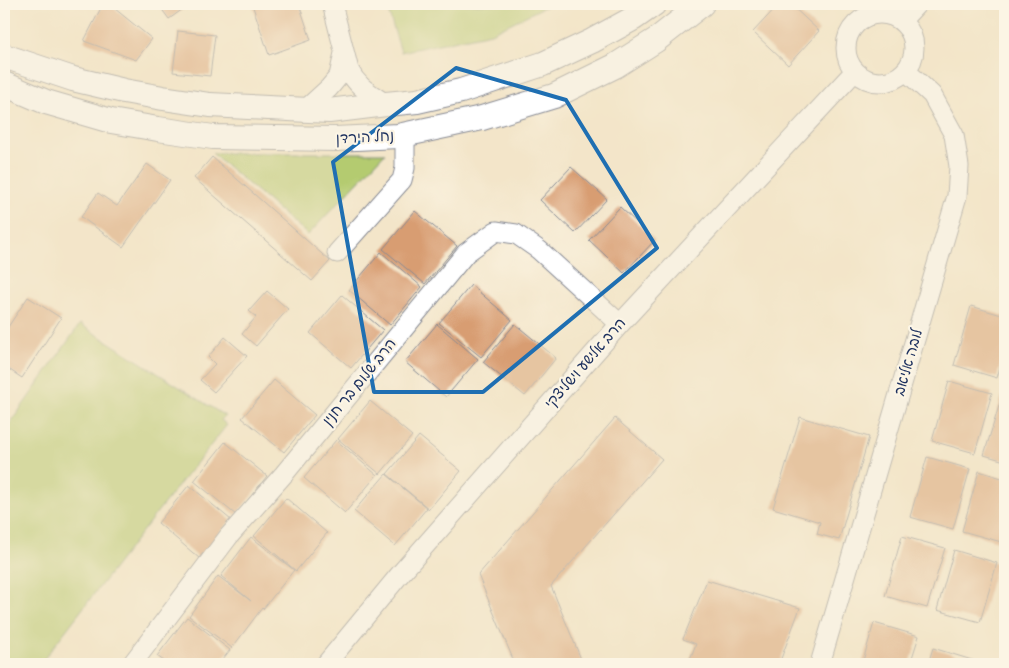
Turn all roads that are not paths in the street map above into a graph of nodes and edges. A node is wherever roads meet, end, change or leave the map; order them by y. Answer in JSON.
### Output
{"nodes":[{"id":1,"x":332,"y":4,"type":"edge"},
{"id":2,"x":654,"y":4,"type":"edge"},
{"id":3,"x":702,"y":4,"type":"edge"},
{"id":4,"x":917,"y":4,"type":"edge"},
{"id":5,"x":901,"y":21,"type":"junction"},
{"id":6,"x":345,"y":52,"type":"junction"},
{"id":7,"x":4,"y":56,"type":"edge"},
{"id":8,"x":855,"y":71,"type":"junction"},
{"id":9,"x":906,"y":72,"type":"junction"},
{"id":10,"x":4,"y":84,"type":"edge"},
{"id":11,"x":386,"y":104,"type":"junction"},
{"id":12,"x":305,"y":110,"type":"junction"},
{"id":13,"x":405,"y":134,"type":"junction"},
{"id":14,"x":337,"y":253,"type":"dead end"},
{"id":15,"x":620,"y":324,"type":"junction"},
{"id":16,"x":132,"y":664,"type":"edge"},
{"id":17,"x":326,"y":664,"type":"edge"},
{"id":18,"x":820,"y":664,"type":"edge"}],
"edges":[{"from":1,"to":6,"type":"street"},
{"from":2,"to":11,"type":"main road","name":"נחל הירדן"},
{"from":3,"to":13,"type":"main road","name":"נחל הירדן"},
{"from":4,"to":5,"type":"street"},
{"from":5,"to":8,"type":"street"},
{"from":5,"to":9,"type":"street"},
{"from":6,"to":11,"type":"street"},
{"from":6,"to":12,"type":"street"},
{"from":7,"to":12,"type":"main road","name":"נחל הירדן"},
{"from":8,"to":9,"type":"street"},
{"from":8,"to":15,"type":"street","name":"הרב אלישע וישליצקי"},
{"from":9,"to":18,"type":"street","name":"לובה אליאב"},
{"from":10,"to":13,"type":"main road","name":"נחל הירדן"},
{"from":11,"to":12,"type":"main road","name":"נחל הירדן"},
{"from":13,"to":14,"type":"street"},
{"from":15,"to":16,"type":"street","name":"הרב שלום בר חנין"},
{"from":15,"to":17,"type":"street","name":"הרב אלישע וישליצקי"}]}
